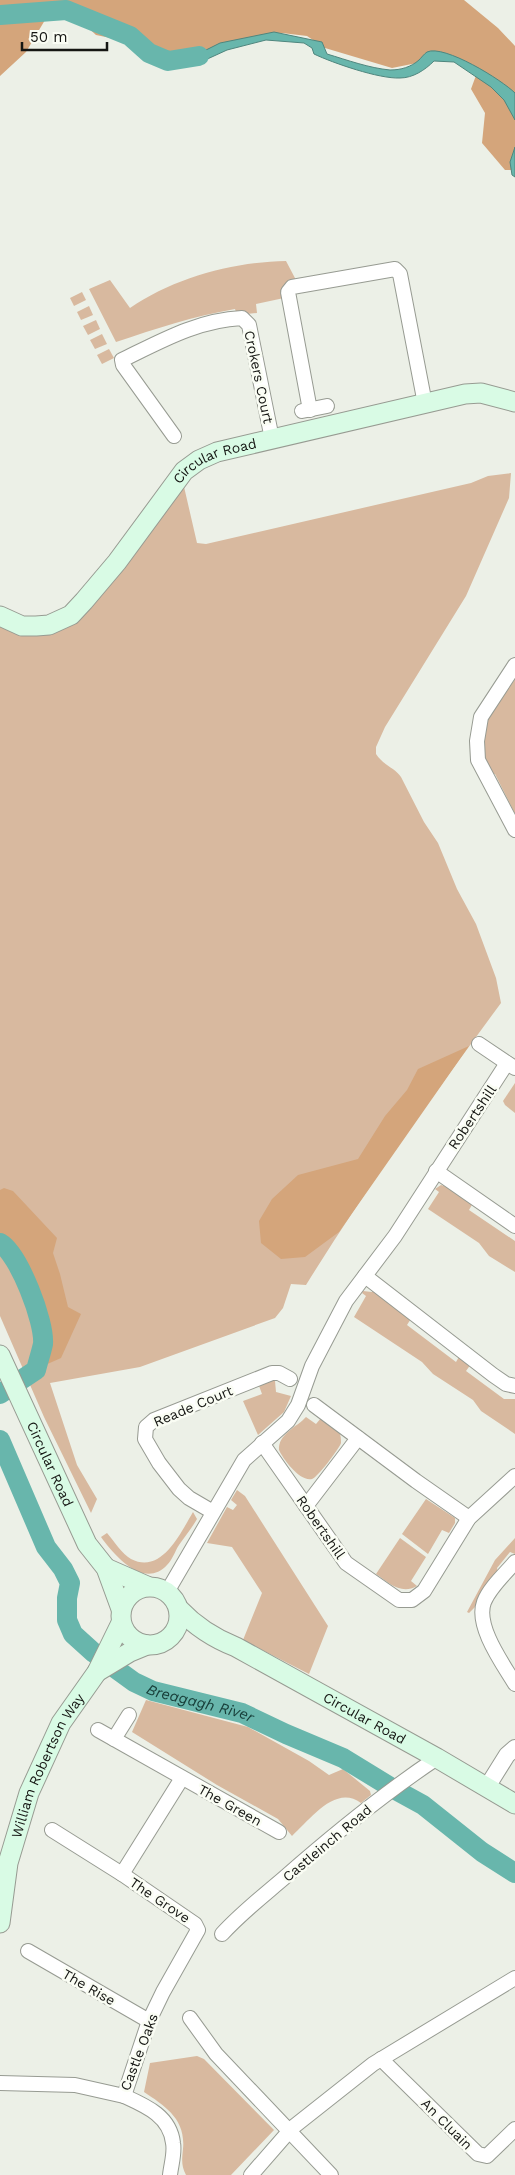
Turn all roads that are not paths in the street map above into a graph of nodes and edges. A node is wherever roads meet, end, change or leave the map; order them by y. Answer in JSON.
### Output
{"nodes":[{"id":1,"x":515,"y":402,"type":"edge"},
{"id":2,"x":425,"y":404,"type":"junction"},
{"id":3,"x":327,"y":406,"type":"dead end"},
{"id":4,"x":174,"y":436,"type":"dead end"},
{"id":5,"x":272,"y":439,"type":"junction"},
{"id":6,"x":0,"y":616,"type":"edge"},
{"id":7,"x":515,"y":665,"type":"edge"},
{"id":8,"x":515,"y":830,"type":"edge"},
{"id":9,"x":479,"y":1044,"type":"dead end"},
{"id":10,"x":511,"y":1066,"type":"edge"},
{"id":11,"x":436,"y":1171,"type":"junction"},
{"id":12,"x":515,"y":1226,"type":"edge"},
{"id":13,"x":365,"y":1276,"type":"junction"},
{"id":14,"x":0,"y":1356,"type":"edge"},
{"id":15,"x":290,"y":1379,"type":"dead end"},
{"id":16,"x":515,"y":1386,"type":"edge"},
{"id":17,"x":314,"y":1405,"type":"dead end"},
{"id":18,"x":358,"y":1438,"type":"junction"},
{"id":19,"x":262,"y":1443,"type":"junction"},
{"id":20,"x":515,"y":1476,"type":"edge"},
{"id":21,"x":306,"y":1506,"type":"junction"},
{"id":22,"x":213,"y":1512,"type":"junction"},
{"id":23,"x":468,"y":1518,"type":"junction"},
{"id":24,"x":515,"y":1562,"type":"edge"},
{"id":25,"x":106,"y":1568,"type":"junction"},
{"id":26,"x":147,"y":1586,"type":"junction"},
{"id":27,"x":167,"y":1592,"type":"junction"},
{"id":28,"x":179,"y":1609,"type":"junction"},
{"id":29,"x":119,"y":1623,"type":"junction"},
{"id":30,"x":213,"y":1638,"type":"junction"},
{"id":31,"x":167,"y":1640,"type":"junction"},
{"id":32,"x":138,"y":1649,"type":"junction"},
{"id":33,"x":100,"y":1669,"type":"junction"},
{"id":34,"x":515,"y":1684,"type":"edge"},
{"id":35,"x":129,"y":1715,"type":"dead end"},
{"id":36,"x":98,"y":1730,"type":"dead end"},
{"id":37,"x":114,"y":1739,"type":"junction"},
{"id":38,"x":515,"y":1748,"type":"edge"},
{"id":39,"x":437,"y":1758,"type":"junction"},
{"id":40,"x":182,"y":1778,"type":"junction"},
{"id":41,"x":487,"y":1787,"type":"junction"},
{"id":42,"x":515,"y":1804,"type":"edge"},
{"id":43,"x":159,"y":1815,"type":"joint"},
{"id":44,"x":52,"y":1830,"type":"dead end"},
{"id":45,"x":279,"y":1832,"type":"dead end"},
{"id":46,"x":122,"y":1874,"type":"junction"},
{"id":47,"x":0,"y":1923,"type":"edge"},
{"id":48,"x":198,"y":1927,"type":"joint"},
{"id":49,"x":222,"y":1934,"type":"dead end"},
{"id":50,"x":28,"y":1951,"type":"dead end"},
{"id":51,"x":515,"y":1978,"type":"edge"},
{"id":52,"x":190,"y":2018,"type":"dead end"},
{"id":53,"x":149,"y":2021,"type":"junction"},
{"id":54,"x":381,"y":2059,"type":"junction"},
{"id":55,"x":0,"y":2083,"type":"edge"},
{"id":56,"x":124,"y":2096,"type":"junction"},
{"id":57,"x":515,"y":2129,"type":"edge"},
{"id":58,"x":289,"y":2132,"type":"junction"},
{"id":59,"x":170,"y":2175,"type":"edge"},
{"id":60,"x":251,"y":2175,"type":"edge"},
{"id":61,"x":331,"y":2175,"type":"edge"}],
"edges":[{"from":1,"to":2,"type":"main road","name":"Circular Road"},
{"from":2,"to":3,"type":"street"},
{"from":2,"to":5,"type":"main road","name":"Circular Road"},
{"from":4,"to":5,"type":"street","name":"Crokers Court"},
{"from":5,"to":6,"type":"main road","name":"Circular Road"},
{"from":7,"to":8,"type":"street"},
{"from":9,"to":10,"type":"street","name":"Robertshill"},
{"from":10,"to":11,"type":"street","name":"Robertshill"},
{"from":11,"to":12,"type":"street"},
{"from":11,"to":13,"type":"street","name":"Robertshill"},
{"from":13,"to":16,"type":"street"},
{"from":13,"to":19,"type":"street","name":"Robertshill"},
{"from":14,"to":25,"type":"main road","name":"Circular Road"},
{"from":15,"to":22,"type":"street","name":"Reade Court"},
{"from":17,"to":18,"type":"street"},
{"from":18,"to":21,"type":"street"},
{"from":18,"to":23,"type":"street"},
{"from":19,"to":21,"type":"street","name":"Robertshill"},
{"from":19,"to":22,"type":"street","name":"Robertshill"},
{"from":20,"to":23,"type":"street","name":"Robertshill"},
{"from":21,"to":23,"type":"street","name":"Robertshill"},
{"from":22,"to":27,"type":"street","name":"Robertshill"},
{"from":24,"to":34,"type":"street"},
{"from":25,"to":26,"type":"main road","name":"Circular Road"},
{"from":25,"to":29,"type":"main road","name":"Circular Road"},
{"from":26,"to":27,"type":"main road"},
{"from":26,"to":29,"type":"main road"},
{"from":27,"to":28,"type":"main road"},
{"from":28,"to":30,"type":"main road","name":"Circular Road"},
{"from":28,"to":31,"type":"main road"},
{"from":29,"to":32,"type":"main road"},
{"from":29,"to":33,"type":"main road","name":"William Robertson Way"},
{"from":30,"to":31,"type":"main road","name":"Circular Road"},
{"from":30,"to":39,"type":"main road","name":"Circular Road"},
{"from":31,"to":32,"type":"main road"},
{"from":32,"to":33,"type":"main road"},
{"from":33,"to":47,"type":"main road","name":"William Robertson Way"},
{"from":35,"to":37,"type":"street"},
{"from":36,"to":37,"type":"street","name":"The Green"},
{"from":37,"to":40,"type":"street","name":"The Green"},
{"from":38,"to":41,"type":"street"},
{"from":39,"to":41,"type":"main road","name":"Circular Road"},
{"from":39,"to":49,"type":"street","name":"Castleinch Road"},
{"from":40,"to":43,"type":"street","name":"The Green"},
{"from":40,"to":45,"type":"street","name":"The Green"},
{"from":41,"to":42,"type":"main road","name":"Circular Road"},
{"from":43,"to":46,"type":"street","name":"The Grove"},
{"from":44,"to":46,"type":"street","name":"The Grove"},
{"from":46,"to":48,"type":"street","name":"The Grove"},
{"from":48,"to":53,"type":"street","name":"Castle Oaks"},
{"from":50,"to":53,"type":"street","name":"The Rise"},
{"from":51,"to":54,"type":"street"},
{"from":52,"to":58,"type":"street"},
{"from":53,"to":56,"type":"street","name":"Castle Oaks"},
{"from":54,"to":57,"type":"street","name":"An Cluain"},
{"from":54,"to":58,"type":"street"},
{"from":55,"to":56,"type":"street","name":"Castle Oaks"},
{"from":56,"to":59,"type":"street"},
{"from":58,"to":60,"type":"street"},
{"from":58,"to":61,"type":"street"}]}
